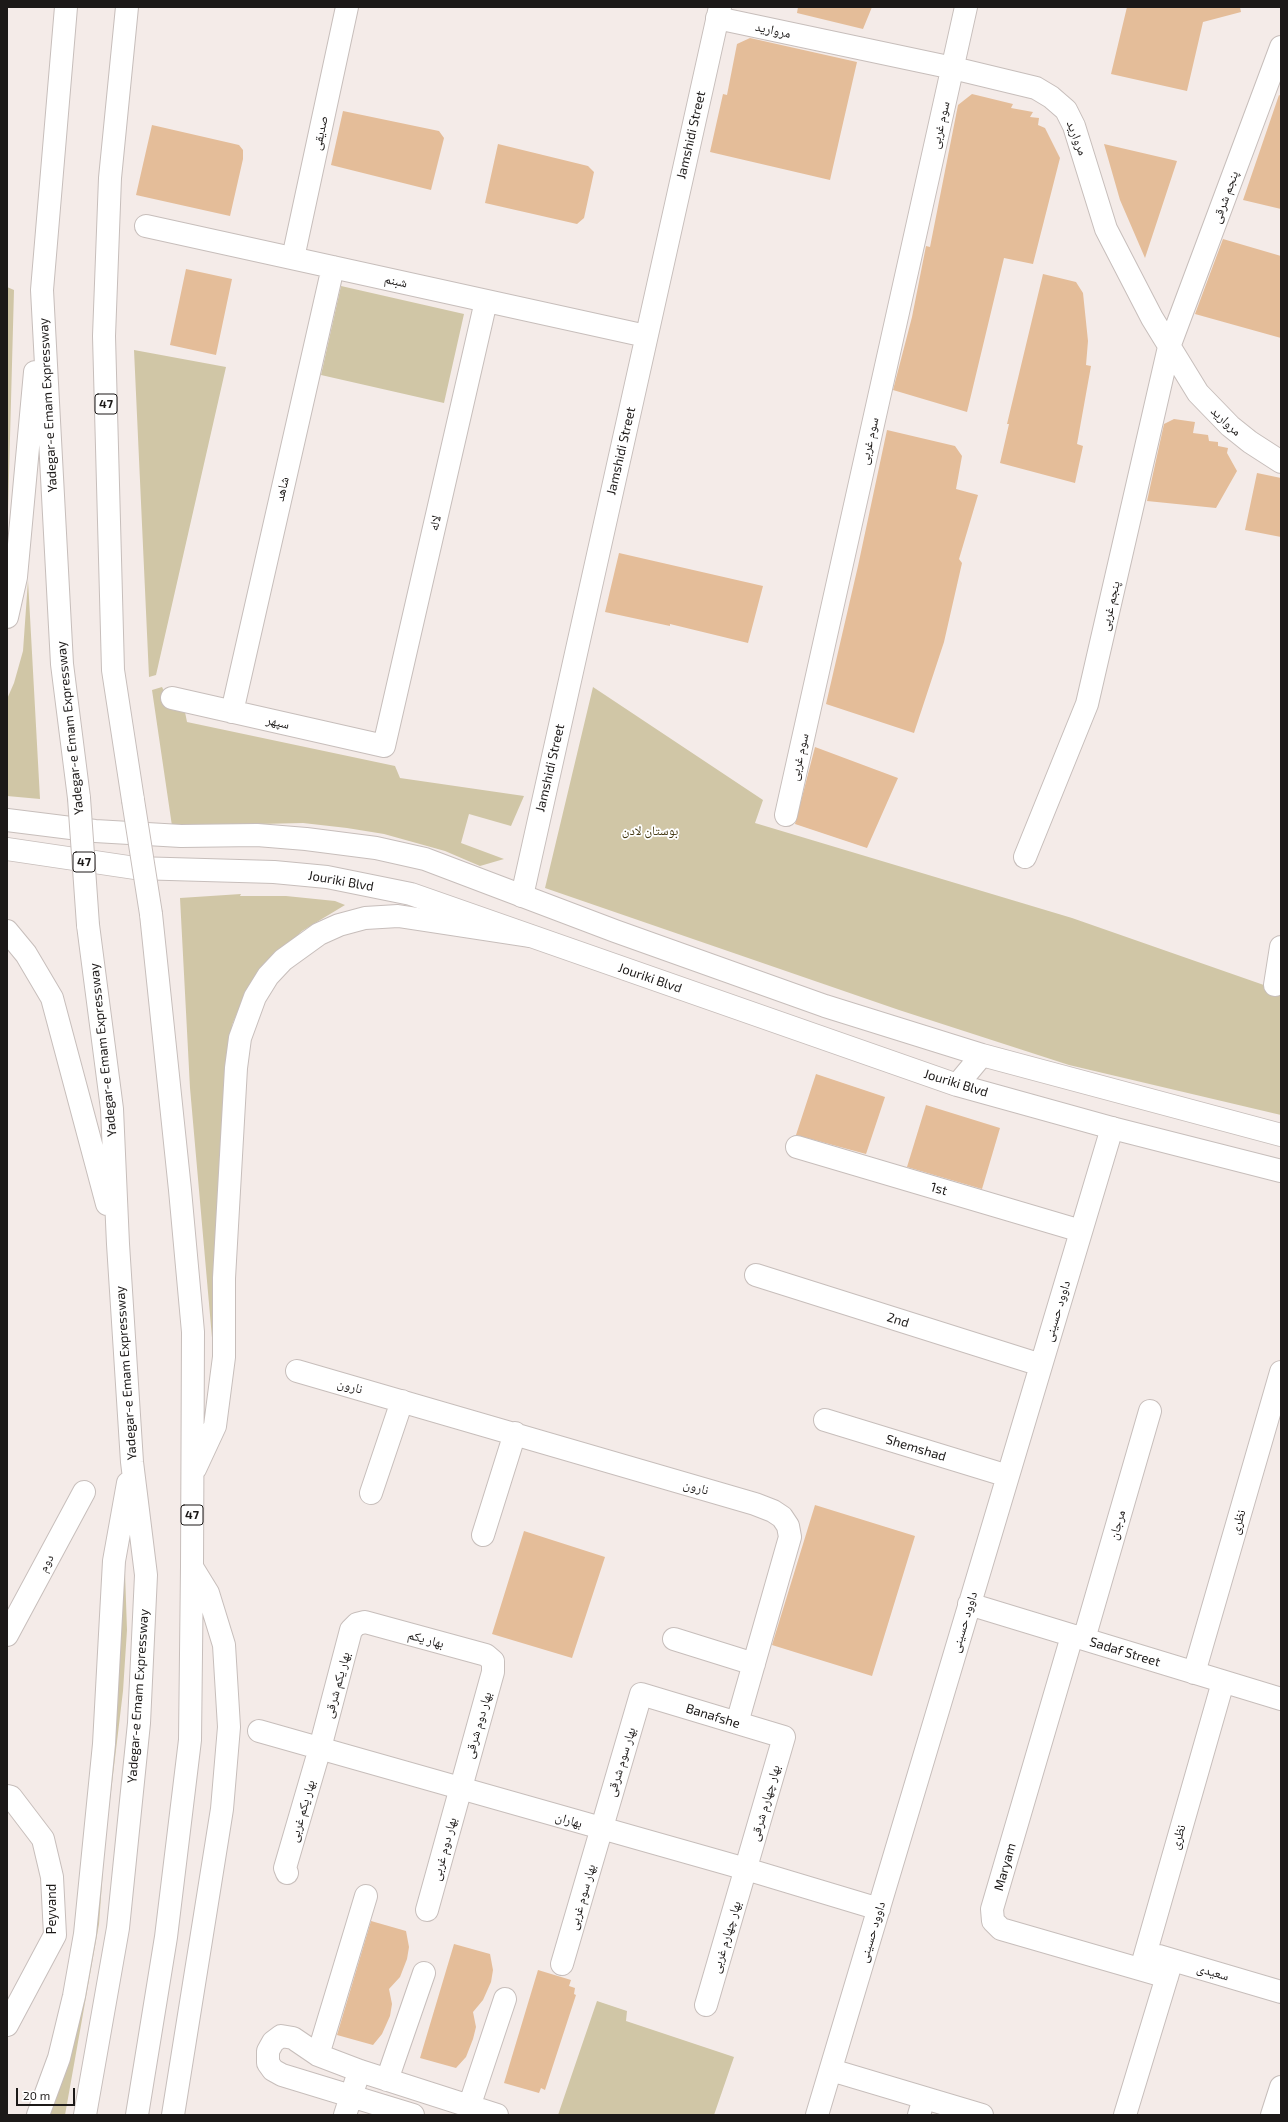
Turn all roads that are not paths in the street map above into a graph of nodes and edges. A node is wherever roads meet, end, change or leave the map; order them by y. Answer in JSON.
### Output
{"nodes":[{"id":1,"x":66,"y":7,"type":"edge"},
{"id":2,"x":127,"y":7,"type":"edge"},
{"id":3,"x":347,"y":7,"type":"edge"},
{"id":4,"x":966,"y":7,"type":"edge"},
{"id":5,"x":718,"y":13,"type":"edge"},
{"id":6,"x":1281,"y":48,"type":"edge"},
{"id":7,"x":952,"y":68,"type":"junction"},
{"id":8,"x":146,"y":226,"type":"dead end"},
{"id":9,"x":293,"y":258,"type":"junction"},
{"id":10,"x":333,"y":267,"type":"junction"},
{"id":11,"x":42,"y":290,"type":"junction"},
{"id":12,"x":486,"y":301,"type":"junction"},
{"id":13,"x":646,"y":336,"type":"junction"},
{"id":14,"x":1170,"y":347,"type":"junction"},
{"id":15,"x":1281,"y":462,"type":"edge"},
{"id":16,"x":7,"y":617,"type":"edge"},
{"id":17,"x":172,"y":698,"type":"dead end"},
{"id":18,"x":232,"y":712,"type":"junction"},
{"id":19,"x":384,"y":746,"type":"joint"},
{"id":20,"x":786,"y":814,"type":"dead end"},
{"id":21,"x":7,"y":820,"type":"edge"},
{"id":22,"x":7,"y":849,"type":"edge"},
{"id":23,"x":1025,"y":857,"type":"dead end"},
{"id":24,"x":522,"y":896,"type":"junction"},
{"id":25,"x":7,"y":931,"type":"edge"},
{"id":26,"x":529,"y":936,"type":"junction"},
{"id":27,"x":1281,"y":947,"type":"edge"},
{"id":28,"x":1274,"y":985,"type":"dead end"},
{"id":29,"x":982,"y":1055,"type":"junction"},
{"id":30,"x":957,"y":1085,"type":"junction"},
{"id":31,"x":1112,"y":1128,"type":"junction"},
{"id":32,"x":1281,"y":1134,"type":"edge"},
{"id":33,"x":797,"y":1147,"type":"dead end"},
{"id":34,"x":1281,"y":1171,"type":"edge"},
{"id":35,"x":1081,"y":1231,"type":"junction"},
{"id":36,"x":118,"y":1244,"type":"junction"},
{"id":37,"x":756,"y":1275,"type":"dead end"},
{"id":38,"x":1041,"y":1365,"type":"junction"},
{"id":39,"x":298,"y":1371,"type":"dead end"},
{"id":40,"x":1281,"y":1372,"type":"edge"},
{"id":41,"x":402,"y":1401,"type":"junction"},
{"id":42,"x":1150,"y":1411,"type":"dead end"},
{"id":43,"x":825,"y":1420,"type":"dead end"},
{"id":44,"x":515,"y":1433,"type":"junction"},
{"id":45,"x":132,"y":1462,"type":"junction"},
{"id":46,"x":192,"y":1476,"type":"junction"},
{"id":47,"x":1008,"y":1476,"type":"junction"},
{"id":48,"x":84,"y":1492,"type":"dead end"},
{"id":49,"x":371,"y":1493,"type":"dead end"},
{"id":50,"x":484,"y":1535,"type":"dead end"},
{"id":51,"x":192,"y":1567,"type":"junction"},
{"id":52,"x":969,"y":1604,"type":"junction"},
{"id":53,"x":357,"y":1624,"type":"joint"},
{"id":54,"x":7,"y":1635,"type":"edge"},
{"id":55,"x":1078,"y":1638,"type":"junction"},
{"id":56,"x":674,"y":1639,"type":"dead end"},
{"id":57,"x":492,"y":1661,"type":"joint"},
{"id":58,"x":754,"y":1664,"type":"junction"},
{"id":59,"x":1194,"y":1673,"type":"junction"},
{"id":60,"x":1223,"y":1682,"type":"junction"},
{"id":61,"x":641,"y":1694,"type":"joint"},
{"id":62,"x":1281,"y":1699,"type":"edge"},
{"id":63,"x":737,"y":1723,"type":"junction"},
{"id":64,"x":259,"y":1731,"type":"dead end"},
{"id":65,"x":784,"y":1737,"type":"joint"},
{"id":66,"x":320,"y":1748,"type":"junction"},
{"id":67,"x":460,"y":1789,"type":"junction"},
{"id":68,"x":7,"y":1796,"type":"edge"},
{"id":69,"x":601,"y":1829,"type":"junction"},
{"id":70,"x":746,"y":1869,"type":"junction"},
{"id":71,"x":287,"y":1873,"type":"dead end"},
{"id":72,"x":366,"y":1896,"type":"dead end"},
{"id":73,"x":427,"y":1910,"type":"dead end"},
{"id":74,"x":879,"y":1910,"type":"junction"},
{"id":75,"x":1143,"y":1960,"type":"junction"},
{"id":76,"x":562,"y":1964,"type":"dead end"},
{"id":77,"x":1170,"y":1968,"type":"junction"},
{"id":78,"x":424,"y":1973,"type":"dead end"},
{"id":79,"x":1281,"y":1992,"type":"edge"},
{"id":80,"x":505,"y":1999,"type":"dead end"},
{"id":81,"x":706,"y":2005,"type":"dead end"},
{"id":82,"x":7,"y":2025,"type":"edge"},
{"id":83,"x":318,"y":2055,"type":"junction"},
{"id":84,"x":831,"y":2070,"type":"junction"},
{"id":85,"x":360,"y":2071,"type":"junction"},
{"id":86,"x":386,"y":2080,"type":"junction"},
{"id":87,"x":1281,"y":2087,"type":"edge"},
{"id":88,"x":348,"y":2105,"type":"edge"},
{"id":89,"x":921,"y":2106,"type":"edge"},
{"id":90,"x":469,"y":2107,"type":"junction"},
{"id":91,"x":38,"y":2115,"type":"edge"},
{"id":92,"x":85,"y":2115,"type":"edge"},
{"id":93,"x":137,"y":2115,"type":"edge"},
{"id":94,"x":173,"y":2115,"type":"edge"},
{"id":95,"x":412,"y":2115,"type":"edge"},
{"id":96,"x":497,"y":2115,"type":"edge"},
{"id":97,"x":817,"y":2115,"type":"edge"},
{"id":98,"x":982,"y":2115,"type":"edge"},
{"id":99,"x":1125,"y":2115,"type":"edge"},
{"id":100,"x":1272,"y":2115,"type":"edge"}],
"edges":[{"from":1,"to":11,"type":"main road","name":"Yadegar-e Emam Expressway","number":"47"},
{"from":2,"to":46,"type":"main road","number":"47","bridge":true},
{"from":3,"to":9,"type":"main road","name":"صدیقی"},
{"from":4,"to":7,"type":"main road","name":"سوم غربی"},
{"from":5,"to":7,"type":"main road","name":"مروارید"},
{"from":5,"to":13,"type":"main road","name":"Jamshidi Street"},
{"from":6,"to":14,"type":"main road","name":"پنجم شرقی"},
{"from":7,"to":14,"type":"main road","name":"مروارید"},
{"from":7,"to":20,"type":"main road","name":"سوم غربی"},
{"from":8,"to":9,"type":"main road","name":"شبنم"},
{"from":9,"to":10,"type":"main road","name":"شبنم"},
{"from":10,"to":12,"type":"main road","name":"شبنم"},
{"from":10,"to":18,"type":"main road","name":"شاهد"},
{"from":11,"to":16,"type":"main road"},
{"from":11,"to":36,"type":"main road","name":"Yadegar-e Emam Expressway","number":"47","bridge":true},
{"from":12,"to":13,"type":"main road","name":"شبنم"},
{"from":12,"to":19,"type":"main road","name":"لاله"},
{"from":13,"to":24,"type":"main road","name":"Jamshidi Street"},
{"from":14,"to":15,"type":"main road","name":"مروارید"},
{"from":14,"to":23,"type":"main road","name":"پنجم غربی"},
{"from":17,"to":18,"type":"main road","name":"سپهر"},
{"from":18,"to":19,"type":"main road","name":"سپهر"},
{"from":21,"to":24,"type":"main road"},
{"from":22,"to":26,"type":"main road","name":"Jouriki Blvd"},
{"from":24,"to":29,"type":"main road"},
{"from":25,"to":36,"type":"main road"},
{"from":26,"to":30,"type":"main road","name":"Jouriki Blvd"},
{"from":26,"to":46,"type":"main road"},
{"from":27,"to":28,"type":"main road"},
{"from":29,"to":30,"type":"main road"},
{"from":29,"to":32,"type":"main road"},
{"from":30,"to":31,"type":"main road","name":"Jouriki Blvd"},
{"from":31,"to":34,"type":"main road","name":"Jouriki Blvd"},
{"from":31,"to":35,"type":"main road","name":"داوود حسینی"},
{"from":33,"to":35,"type":"main road","name":"1st"},
{"from":35,"to":38,"type":"main road","name":"داوود حسینی"},
{"from":36,"to":45,"type":"main road","name":"Yadegar-e Emam Expressway","number":"47"},
{"from":37,"to":38,"type":"main road","name":"2nd"},
{"from":38,"to":47,"type":"main road","name":"داوود حسینی"},
{"from":39,"to":41,"type":"main road","name":"نارون"},
{"from":40,"to":59,"type":"main road","name":"نظری"},
{"from":41,"to":44,"type":"main road","name":"نارون"},
{"from":41,"to":49,"type":"main road"},
{"from":42,"to":55,"type":"main road","name":"مرجان"},
{"from":43,"to":47,"type":"main road","name":"Shemshad"},
{"from":44,"to":50,"type":"main road"},
{"from":44,"to":58,"type":"main road","name":"نارون"},
{"from":45,"to":91,"type":"main road"},
{"from":45,"to":92,"type":"main road","name":"Yadegar-e Emam Expressway","number":"47"},
{"from":46,"to":51,"type":"main road","number":"47"},
{"from":47,"to":52,"type":"main road","name":"داوود حسینی"},
{"from":48,"to":54,"type":"main road","name":"دوم"},
{"from":51,"to":93,"type":"main road","number":"47"},
{"from":51,"to":94,"type":"main road"},
{"from":52,"to":55,"type":"main road","name":"Sadaf Street"},
{"from":52,"to":74,"type":"main road","name":"داوود حسینی"},
{"from":53,"to":57,"type":"main road","name":"بهار یکم"},
{"from":53,"to":66,"type":"main road","name":"بهار یکم شرقی"},
{"from":55,"to":59,"type":"main road","name":"Sadaf Street"},
{"from":55,"to":75,"type":"main road","name":"Maryam"},
{"from":56,"to":58,"type":"main road"},
{"from":57,"to":67,"type":"main road","name":"بهار دوم شرقی"},
{"from":58,"to":63,"type":"main road","name":"نارون"},
{"from":59,"to":60,"type":"main road","name":"Sadaf Street"},
{"from":60,"to":62,"type":"main road","name":"Sadaf Street"},
{"from":60,"to":75,"type":"main road","name":"نظری"},
{"from":61,"to":63,"type":"main road","name":"Banafshe"},
{"from":61,"to":69,"type":"main road","name":"بهار سوم شرقی"},
{"from":63,"to":65,"type":"main road","name":"Banafshe"},
{"from":64,"to":66,"type":"main road","name":"بهاران"},
{"from":65,"to":70,"type":"main road","name":"بهار چهارم شرقی"},
{"from":66,"to":67,"type":"main road","name":"بهاران"},
{"from":66,"to":71,"type":"main road","name":"بهار یکم غربی"},
{"from":67,"to":69,"type":"main road","name":"بهاران"},
{"from":67,"to":73,"type":"main road","name":"بهار دوم غربی"},
{"from":68,"to":82,"type":"main road","name":"Peyvand"},
{"from":69,"to":70,"type":"main road","name":"بهاران"},
{"from":69,"to":76,"type":"main road","name":"بهار سوم غربی"},
{"from":70,"to":74,"type":"main road","name":"بهاران"},
{"from":70,"to":81,"type":"main road","name":"بهار چهارم غربی"},
{"from":72,"to":83,"type":"main road"},
{"from":74,"to":84,"type":"main road","name":"داوود حسینی"},
{"from":75,"to":77,"type":"main road","name":"سعیدی"},
{"from":77,"to":79,"type":"main road","name":"سعیدی"},
{"from":77,"to":99,"type":"main road"},
{"from":78,"to":86,"type":"main road"},
{"from":80,"to":90,"type":"main road"},
{"from":83,"to":85,"type":"main road"},
{"from":83,"to":88,"type":"main road"},
{"from":84,"to":89,"type":"main road"},
{"from":84,"to":97,"type":"main road","name":"داوود حسینی"},
{"from":85,"to":86,"type":"main road"},
{"from":85,"to":88,"type":"main road"},
{"from":86,"to":90,"type":"main road"},
{"from":87,"to":100,"type":"main road"},
{"from":88,"to":95,"type":"main road"},
{"from":89,"to":98,"type":"main road"},
{"from":90,"to":96,"type":"main road"}]}
